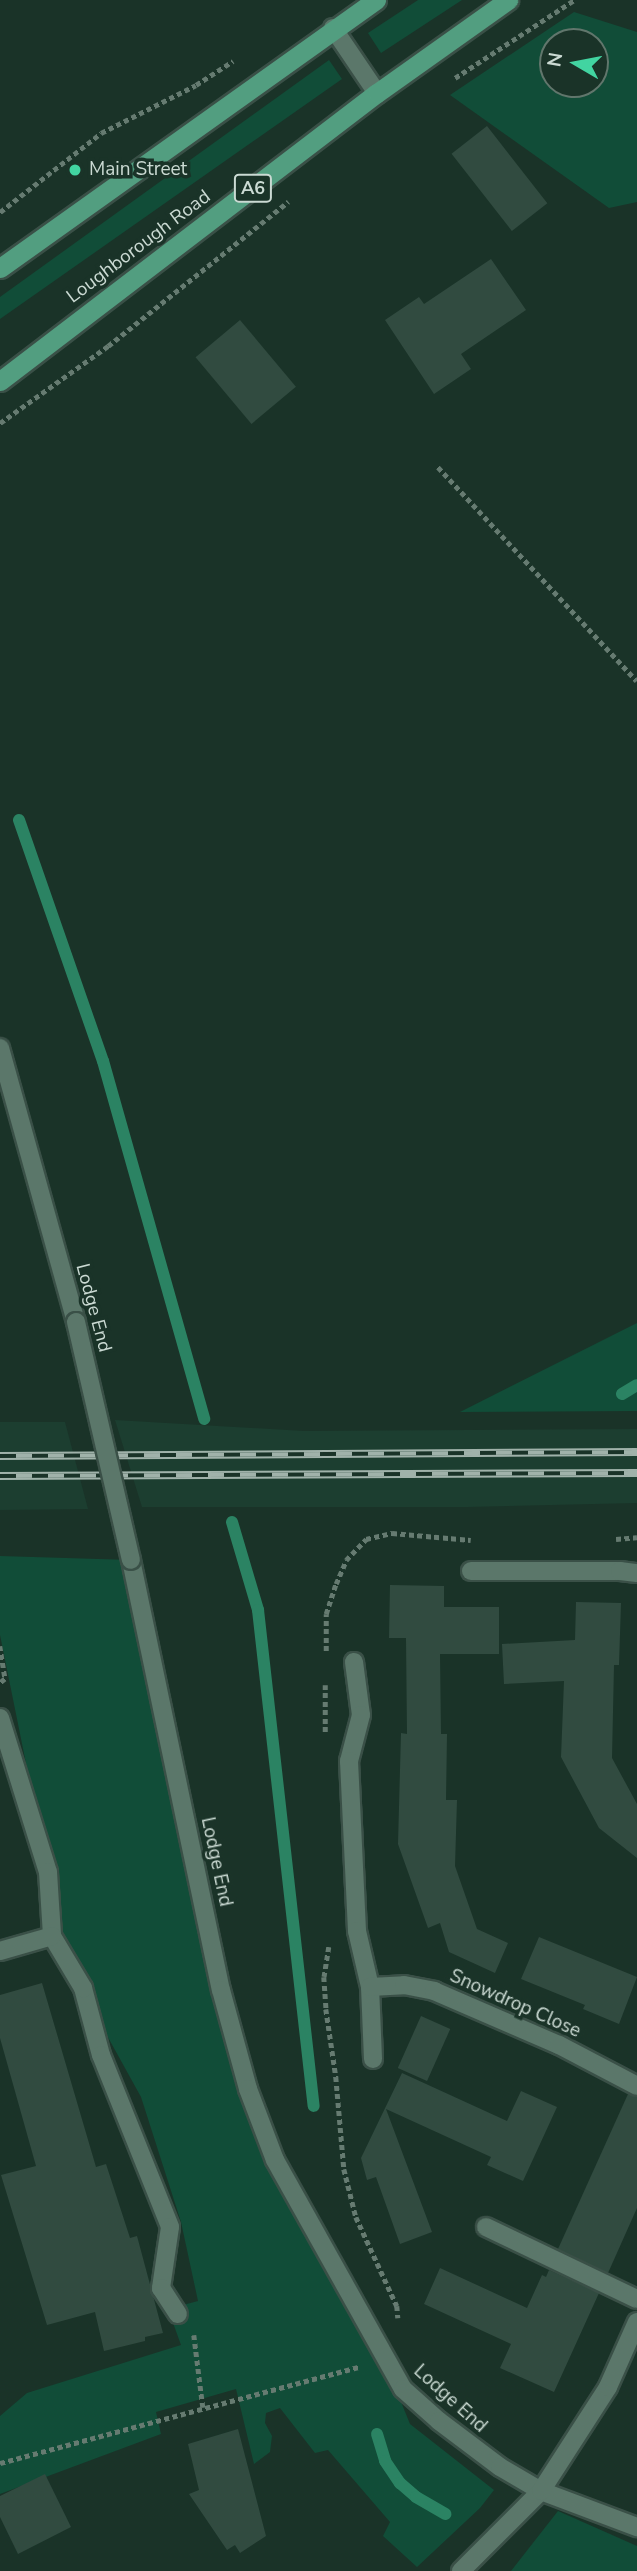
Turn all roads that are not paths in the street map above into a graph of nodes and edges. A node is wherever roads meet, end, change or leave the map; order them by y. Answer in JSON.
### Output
{"nodes":[{"id":1,"x":376,"y":0,"type":"edge"},
{"id":2,"x":508,"y":0,"type":"edge"},
{"id":3,"x":333,"y":28,"type":"junction"},
{"id":4,"x":377,"y":93,"type":"junction"},
{"id":5,"x":0,"y":268,"type":"edge"},
{"id":6,"x":0,"y":381,"type":"edge"},
{"id":7,"x":0,"y":1048,"type":"edge"},
{"id":8,"x":471,"y":1571,"type":"dead end"},
{"id":9,"x":628,"y":1572,"type":"edge"},
{"id":10,"x":355,"y":1662,"type":"dead end"},
{"id":11,"x":0,"y":1718,"type":"edge"},
{"id":12,"x":52,"y":1936,"type":"junction"},
{"id":13,"x":0,"y":1951,"type":"edge"},
{"id":14,"x":370,"y":1987,"type":"junction"},
{"id":15,"x":373,"y":2059,"type":"dead end"},
{"id":16,"x":637,"y":2086,"type":"edge"},
{"id":17,"x":486,"y":2227,"type":"dead end"},
{"id":18,"x":637,"y":2299,"type":"edge"},
{"id":19,"x":178,"y":2314,"type":"dead end"},
{"id":20,"x":637,"y":2322,"type":"edge"},
{"id":21,"x":541,"y":2491,"type":"junction"},
{"id":22,"x":637,"y":2526,"type":"edge"},
{"id":23,"x":461,"y":2571,"type":"edge"}],
"edges":[{"from":1,"to":3,"type":"highway"},
{"from":2,"to":4,"type":"highway","name":"Loughborough Road","number":"A6"},
{"from":3,"to":4,"type":"street"},
{"from":3,"to":5,"type":"highway"},
{"from":4,"to":6,"type":"highway","name":"Loughborough Road","number":"A6"},
{"from":7,"to":21,"type":"street","name":"Lodge End","bridge":true},
{"from":8,"to":9,"type":"street"},
{"from":10,"to":14,"type":"street"},
{"from":11,"to":12,"type":"street"},
{"from":12,"to":13,"type":"street"},
{"from":12,"to":19,"type":"street"},
{"from":14,"to":15,"type":"street"},
{"from":14,"to":16,"type":"street","name":"Snowdrop Close"},
{"from":17,"to":18,"type":"street"},
{"from":20,"to":21,"type":"street"},
{"from":21,"to":22,"type":"street","name":"Lodge End"},
{"from":21,"to":23,"type":"street"}]}
